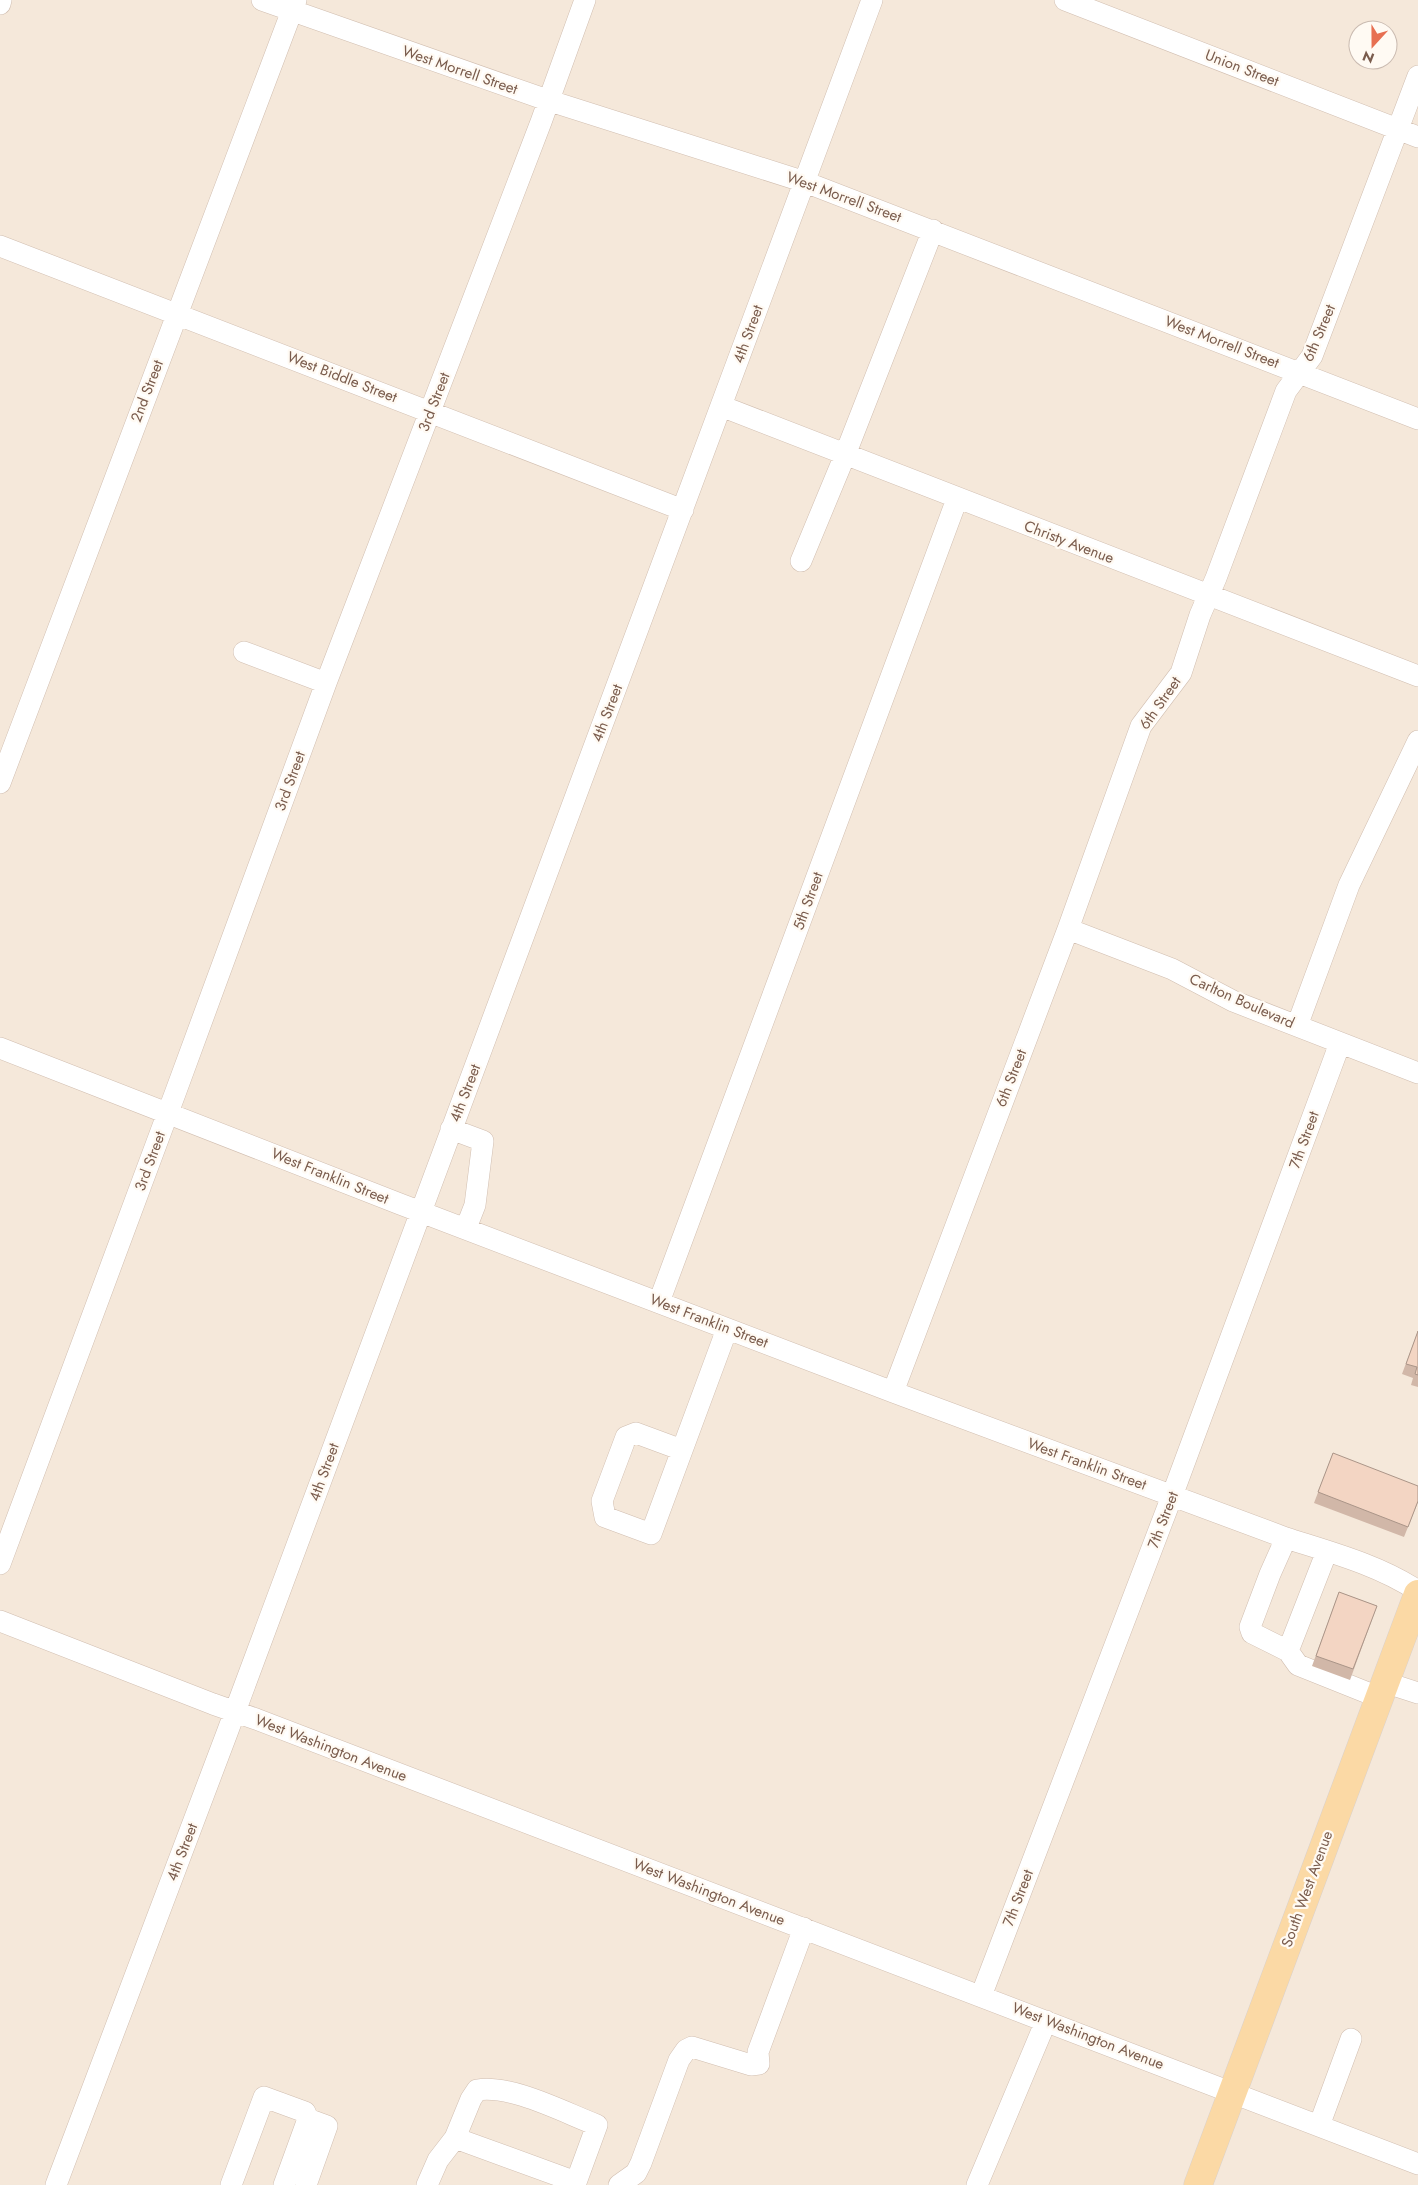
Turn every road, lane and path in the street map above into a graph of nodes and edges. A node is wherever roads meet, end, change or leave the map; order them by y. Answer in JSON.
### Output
{"nodes":[{"id":1,"x":1,"y":0,"type":"edge"},
{"id":2,"x":262,"y":0,"type":"edge"},
{"id":3,"x":585,"y":0,"type":"edge"},
{"id":4,"x":872,"y":0,"type":"edge"},
{"id":5,"x":1065,"y":0,"type":"edge"},
{"id":6,"x":0,"y":4,"type":"edge"},
{"id":7,"x":294,"y":6,"type":"edge"},
{"id":8,"x":1418,"y":76,"type":"edge"},
{"id":9,"x":547,"y":100,"type":"junction"},
{"id":10,"x":1398,"y":129,"type":"junction"},
{"id":11,"x":1418,"y":137,"type":"edge"},
{"id":12,"x":805,"y":182,"type":"junction"},
{"id":13,"x":933,"y":230,"type":"junction"},
{"id":14,"x":0,"y":246,"type":"edge"},
{"id":15,"x":176,"y":314,"type":"junction"},
{"id":16,"x":1300,"y":372,"type":"junction"},
{"id":17,"x":721,"y":406,"type":"junction"},
{"id":18,"x":430,"y":411,"type":"junction"},
{"id":19,"x":1418,"y":419,"type":"edge"},
{"id":20,"x":845,"y":455,"type":"junction"},
{"id":21,"x":957,"y":499,"type":"junction"},
{"id":22,"x":683,"y":510,"type":"junction"},
{"id":23,"x":801,"y":561,"type":"dead end"},
{"id":24,"x":1210,"y":595,"type":"junction"},
{"id":25,"x":244,"y":652,"type":"dead end"},
{"id":26,"x":1418,"y":676,"type":"edge"},
{"id":27,"x":326,"y":683,"type":"junction"},
{"id":28,"x":1418,"y":741,"type":"edge"},
{"id":29,"x":0,"y":783,"type":"edge"},
{"id":30,"x":1068,"y":929,"type":"junction"},
{"id":31,"x":1297,"y":1026,"type":"junction"},
{"id":32,"x":1340,"y":1043,"type":"junction"},
{"id":33,"x":0,"y":1048,"type":"edge"},
{"id":34,"x":1418,"y":1073,"type":"edge"},
{"id":35,"x":169,"y":1112,"type":"junction"},
{"id":36,"x":451,"y":1130,"type":"junction"},
{"id":37,"x":421,"y":1211,"type":"junction"},
{"id":38,"x":466,"y":1228,"type":"junction"},
{"id":39,"x":659,"y":1302,"type":"junction"},
{"id":40,"x":727,"y":1329,"type":"junction"},
{"id":41,"x":893,"y":1392,"type":"junction"},
{"id":42,"x":682,"y":1450,"type":"junction"},
{"id":43,"x":1172,"y":1496,"type":"junction"},
{"id":44,"x":1286,"y":1538,"type":"junction"},
{"id":45,"x":1326,"y":1551,"type":"junction"},
{"id":46,"x":0,"y":1564,"type":"edge"},
{"id":47,"x":1418,"y":1592,"type":"edge"},
{"id":48,"x":0,"y":1621,"type":"edge"},
{"id":49,"x":1288,"y":1651,"type":"junction"},
{"id":50,"x":1381,"y":1689,"type":"junction"},
{"id":51,"x":1418,"y":1693,"type":"edge"},
{"id":52,"x":235,"y":1712,"type":"junction"},
{"id":53,"x":804,"y":1928,"type":"junction"},
{"id":54,"x":980,"y":1996,"type":"junction"},
{"id":55,"x":1046,"y":2021,"type":"junction"},
{"id":56,"x":1351,"y":2039,"type":"dead end"},
{"id":57,"x":1233,"y":2092,"type":"junction"},
{"id":58,"x":308,"y":2119,"type":"junction"},
{"id":59,"x":1319,"y":2126,"type":"junction"},
{"id":60,"x":455,"y":2138,"type":"junction"},
{"id":61,"x":1418,"y":2164,"type":"edge"},
{"id":62,"x":576,"y":2184,"type":"edge"},
{"id":63,"x":56,"y":2185,"type":"edge"},
{"id":64,"x":231,"y":2185,"type":"edge"},
{"id":65,"x":284,"y":2185,"type":"edge"},
{"id":66,"x":306,"y":2185,"type":"edge"},
{"id":67,"x":427,"y":2185,"type":"edge"},
{"id":68,"x":619,"y":2185,"type":"edge"},
{"id":69,"x":977,"y":2185,"type":"edge"},
{"id":70,"x":1198,"y":2185,"type":"edge"}],
"edges":[{"from":1,"to":6,"type":"street"},
{"from":2,"to":7,"type":"street","name":"West Morrell Street"},
{"from":3,"to":9,"type":"street","name":"3rd Street"},
{"from":4,"to":12,"type":"street","name":"4th Street"},
{"from":5,"to":10,"type":"street","name":"Union Street"},
{"from":7,"to":9,"type":"street","name":"West Morrell Street"},
{"from":7,"to":15,"type":"street","name":"2nd Street"},
{"from":8,"to":10,"type":"street","name":"6th Street"},
{"from":9,"to":12,"type":"street","name":"West Morrell Street"},
{"from":9,"to":18,"type":"street","name":"3rd Street"},
{"from":10,"to":11,"type":"street","name":"Union Street"},
{"from":10,"to":16,"type":"street","name":"6th Street"},
{"from":12,"to":13,"type":"street","name":"West Morrell Street"},
{"from":12,"to":17,"type":"street","name":"4th Street"},
{"from":13,"to":16,"type":"street","name":"West Morrell Street"},
{"from":13,"to":20,"type":"street"},
{"from":14,"to":15,"type":"street","name":"West Biddle Street"},
{"from":15,"to":18,"type":"street","name":"West Biddle Street"},
{"from":15,"to":29,"type":"street","name":"2nd Street"},
{"from":16,"to":19,"type":"street","name":"West Morrell Street"},
{"from":16,"to":24,"type":"street","name":"6th Street"},
{"from":17,"to":20,"type":"street","name":"Christy Avenue"},
{"from":17,"to":22,"type":"street","name":"4th Street"},
{"from":18,"to":22,"type":"street","name":"West Biddle Street"},
{"from":18,"to":27,"type":"street","name":"3rd Street"},
{"from":20,"to":21,"type":"street","name":"Christy Avenue"},
{"from":20,"to":23,"type":"street"},
{"from":21,"to":24,"type":"street","name":"Christy Avenue"},
{"from":21,"to":39,"type":"street","name":"5th Street"},
{"from":22,"to":36,"type":"street","name":"4th Street"},
{"from":24,"to":26,"type":"street","name":"Christy Avenue"},
{"from":24,"to":30,"type":"street","name":"6th Street"},
{"from":25,"to":27,"type":"street"},
{"from":27,"to":35,"type":"street","name":"3rd Street"},
{"from":28,"to":31,"type":"street"},
{"from":30,"to":31,"type":"street","name":"Carlton Boulevard"},
{"from":30,"to":41,"type":"street","name":"6th Street"},
{"from":31,"to":32,"type":"street","name":"Carlton Boulevard"},
{"from":32,"to":34,"type":"street","name":"Carlton Boulevard"},
{"from":32,"to":43,"type":"street","name":"7th Street"},
{"from":33,"to":35,"type":"street","name":"West Franklin Street"},
{"from":35,"to":37,"type":"street","name":"West Franklin Street"},
{"from":35,"to":46,"type":"street","name":"3rd Street"},
{"from":36,"to":37,"type":"street","name":"4th Street"},
{"from":36,"to":38,"type":"street"},
{"from":37,"to":38,"type":"street","name":"West Franklin Street"},
{"from":37,"to":52,"type":"street","name":"4th Street"},
{"from":38,"to":39,"type":"street","name":"West Franklin Street"},
{"from":39,"to":40,"type":"street","name":"West Franklin Street"},
{"from":40,"to":41,"type":"street","name":"West Franklin Street"},
{"from":40,"to":42,"type":"street"},
{"from":41,"to":43,"type":"street","name":"West Franklin Street"},
{"from":42,"to":42,"type":"street"},
{"from":43,"to":44,"type":"street","name":"West Franklin Street"},
{"from":43,"to":54,"type":"street","name":"7th Street"},
{"from":44,"to":45,"type":"street","name":"West Franklin Street"},
{"from":44,"to":49,"type":"street"},
{"from":45,"to":47,"type":"street","name":"West Franklin Street"},
{"from":45,"to":49,"type":"street"},
{"from":47,"to":50,"type":"main road","name":"South West Avenue"},
{"from":48,"to":52,"type":"street","name":"West Washington Avenue"},
{"from":49,"to":50,"type":"street"},
{"from":50,"to":51,"type":"street"},
{"from":50,"to":57,"type":"main road","name":"South West Avenue"},
{"from":52,"to":53,"type":"street","name":"West Washington Avenue"},
{"from":52,"to":63,"type":"street","name":"4th Street"},
{"from":53,"to":54,"type":"street","name":"West Washington Avenue"},
{"from":53,"to":68,"type":"street"},
{"from":54,"to":55,"type":"street","name":"West Washington Avenue"},
{"from":55,"to":57,"type":"street","name":"West Washington Avenue"},
{"from":55,"to":69,"type":"street"},
{"from":56,"to":59,"type":"street"},
{"from":57,"to":59,"type":"street","name":"West Washington Avenue"},
{"from":57,"to":70,"type":"main road","name":"South West Avenue"},
{"from":58,"to":64,"type":"street"},
{"from":58,"to":65,"type":"street"},
{"from":58,"to":66,"type":"street"},
{"from":59,"to":61,"type":"street","name":"West Washington Avenue"},
{"from":60,"to":62,"type":"street"},
{"from":60,"to":62,"type":"street"},
{"from":60,"to":67,"type":"street"}]}
